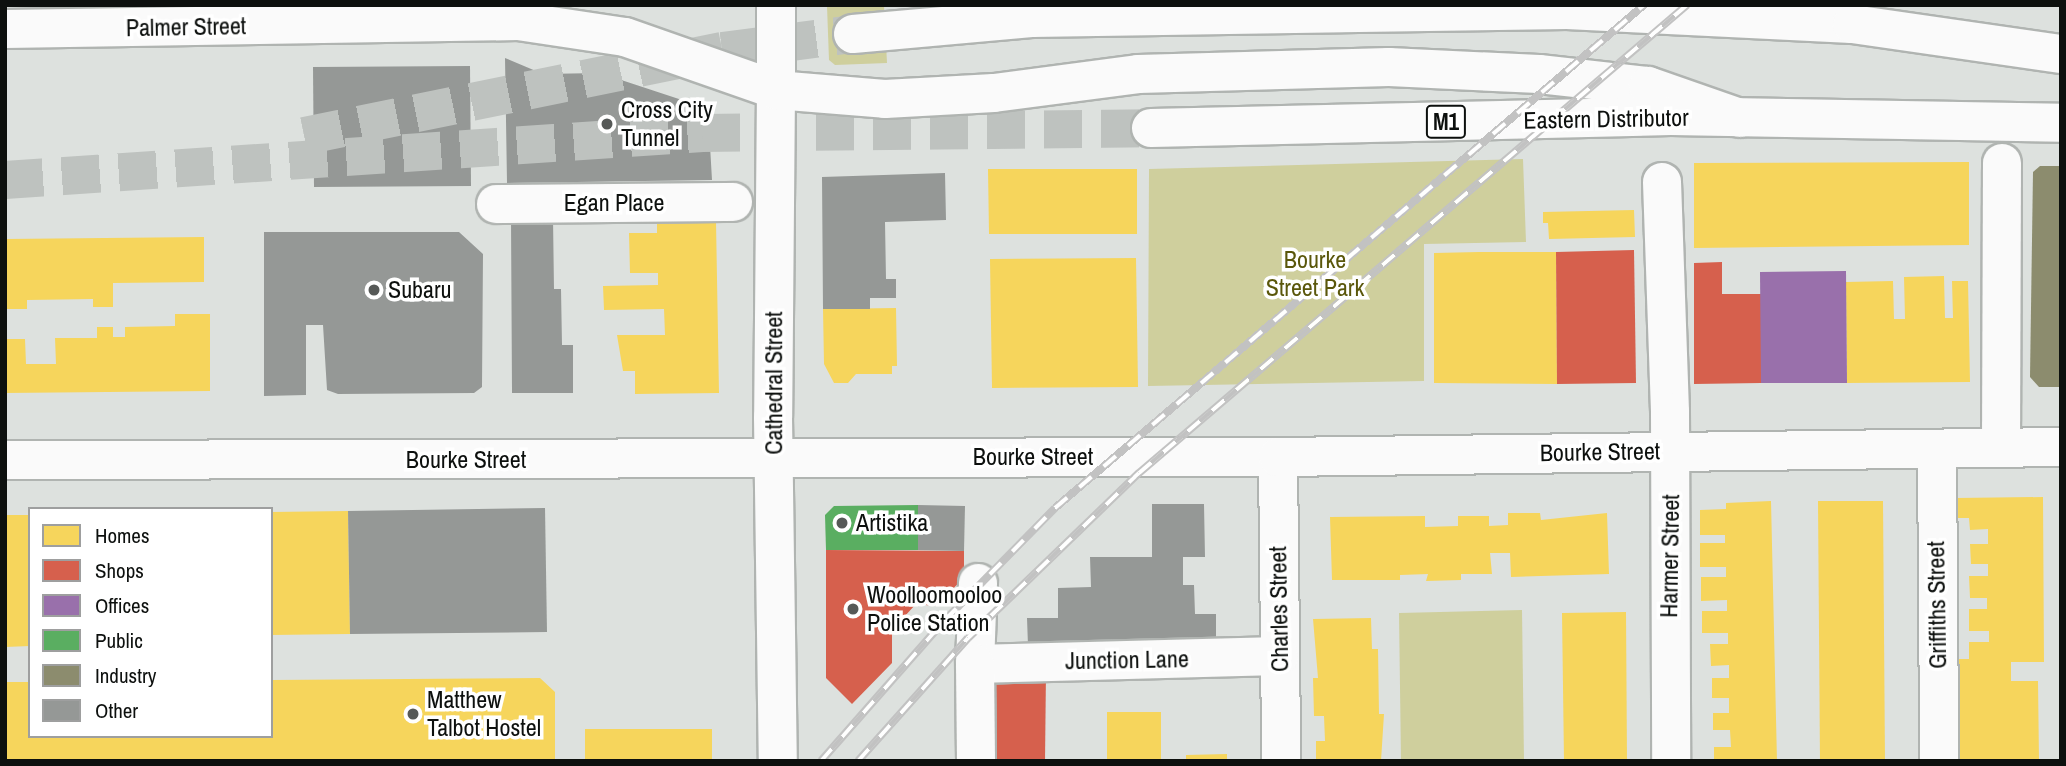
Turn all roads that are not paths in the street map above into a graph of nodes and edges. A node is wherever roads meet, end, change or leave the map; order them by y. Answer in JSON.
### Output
{"nodes":[{"id":1,"x":776,"y":5,"type":"edge"},
{"id":2,"x":5,"y":29,"type":"edge"},
{"id":3,"x":853,"y":34,"type":"tunnel mouth"},
{"id":4,"x":2061,"y":54,"type":"edge"},
{"id":5,"x":776,"y":90,"type":"junction"},
{"id":6,"x":1740,"y":118,"type":"junction"},
{"id":7,"x":2061,"y":123,"type":"edge"},
{"id":8,"x":1151,"y":128,"type":"tunnel mouth"},
{"id":9,"x":2002,"y":163,"type":"dead end"},
{"id":10,"x":1662,"y":182,"type":"dead end"},
{"id":11,"x":733,"y":202,"type":"dead end"},
{"id":12,"x":496,"y":204,"type":"dead end"},
{"id":13,"x":2061,"y":447,"type":"edge"},
{"id":14,"x":2001,"y":448,"type":"junction"},
{"id":15,"x":1937,"y":449,"type":"junction"},
{"id":16,"x":1671,"y":451,"type":"junction"},
{"id":17,"x":773,"y":457,"type":"junction"},
{"id":18,"x":1278,"y":457,"type":"junction"},
{"id":19,"x":5,"y":460,"type":"edge"},
{"id":20,"x":978,"y":583,"type":"dead end"},
{"id":21,"x":1279,"y":656,"type":"junction"},
{"id":22,"x":975,"y":664,"type":"junction"},
{"id":23,"x":778,"y":761,"type":"edge"},
{"id":24,"x":976,"y":761,"type":"edge"},
{"id":25,"x":1280,"y":761,"type":"edge"},
{"id":26,"x":1671,"y":761,"type":"edge"},
{"id":27,"x":1939,"y":761,"type":"edge"}],
"edges":[{"from":1,"to":5,"type":"main road","name":"Cathedral Street"},
{"from":2,"to":5,"type":"main road","name":"Palmer Street"},
{"from":3,"to":4,"type":"main road"},
{"from":5,"to":6,"type":"main road","name":"Palmer Street"},
{"from":5,"to":17,"type":"main road","name":"Cathedral Street"},
{"from":6,"to":7,"type":"main road","name":"Eastern Distributor","number":"M1"},
{"from":6,"to":8,"type":"main road","name":"Eastern Distributor","number":"M1"},
{"from":9,"to":14,"type":"main road"},
{"from":10,"to":16,"type":"main road","name":"Harmer Street"},
{"from":11,"to":12,"type":"main road","name":"Egan Place"},
{"from":13,"to":14,"type":"main road","name":"Bourke Street"},
{"from":14,"to":15,"type":"main road","name":"Bourke Street"},
{"from":15,"to":16,"type":"main road","name":"Bourke Street"},
{"from":15,"to":27,"type":"main road","name":"Griffiths Street"},
{"from":16,"to":18,"type":"main road","name":"Bourke Street"},
{"from":16,"to":26,"type":"main road","name":"Harmer Street"},
{"from":17,"to":18,"type":"main road","name":"Bourke Street"},
{"from":17,"to":19,"type":"main road","name":"Bourke Street"},
{"from":17,"to":23,"type":"main road","name":"Cathedral Street"},
{"from":18,"to":21,"type":"main road","name":"Charles Street"},
{"from":20,"to":22,"type":"main road"},
{"from":21,"to":22,"type":"main road","name":"Junction Lane"},
{"from":21,"to":25,"type":"main road","name":"Charles Street"},
{"from":22,"to":24,"type":"main road"}]}
